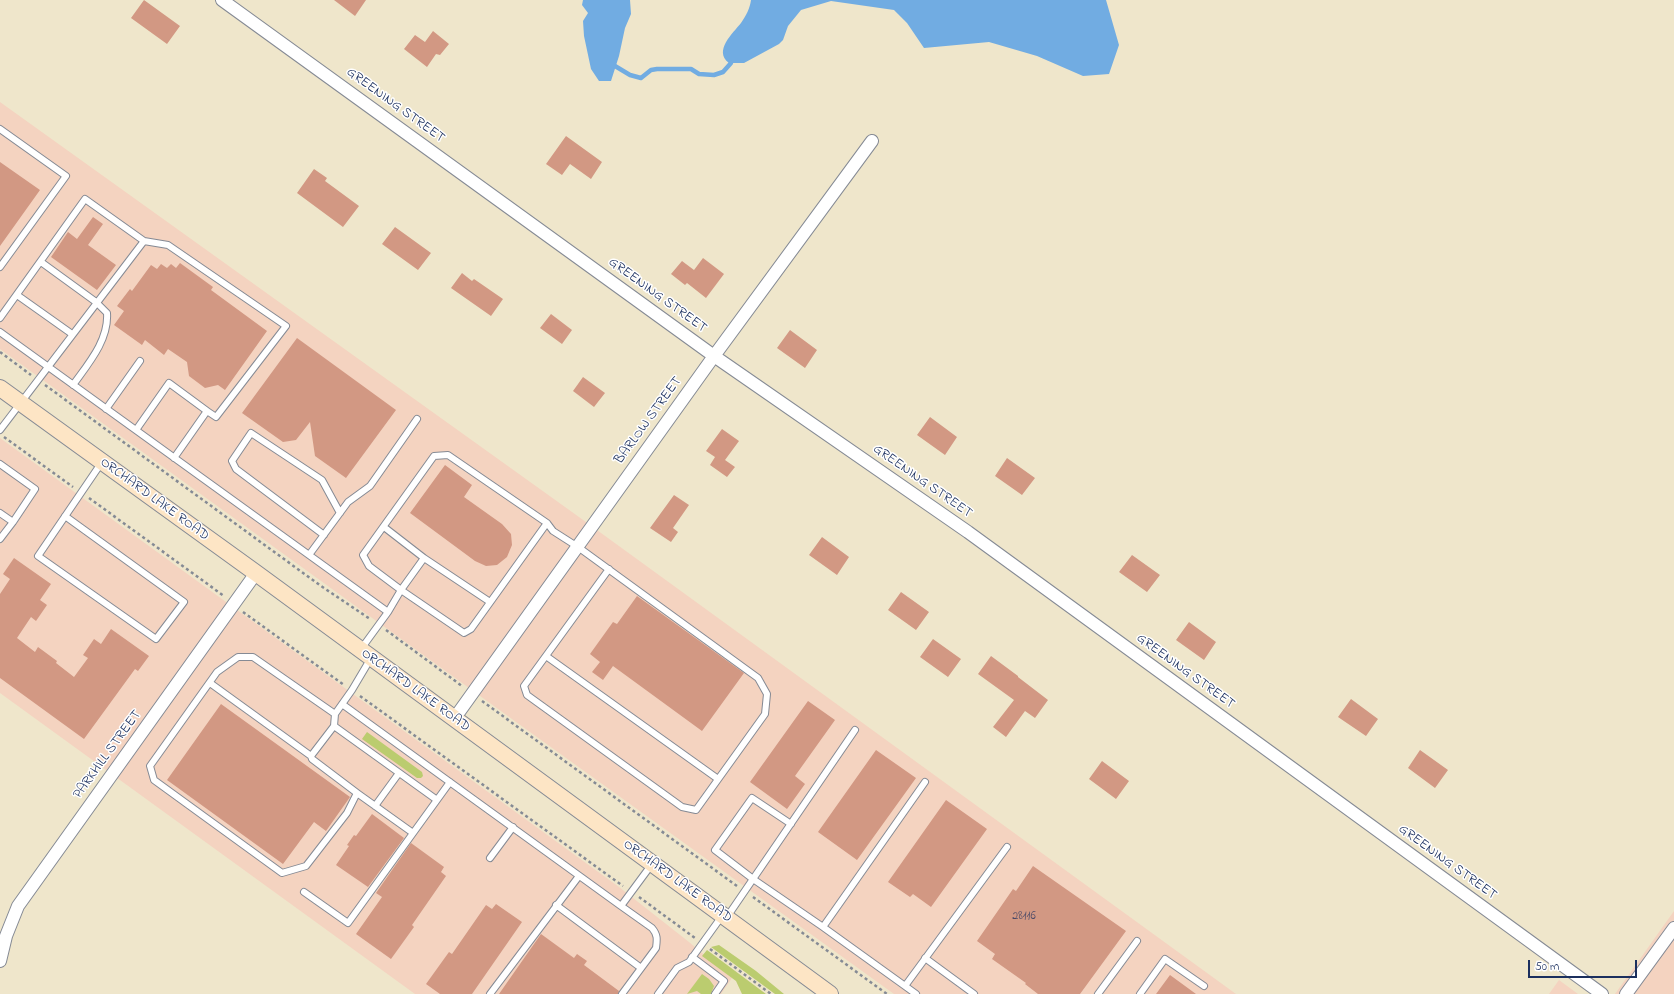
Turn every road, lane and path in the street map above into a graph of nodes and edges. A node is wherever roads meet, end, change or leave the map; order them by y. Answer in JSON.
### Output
{"nodes":[{"id":1,"x":222,"y":0,"type":"edge"},
{"id":2,"x":0,"y":129,"type":"edge"},
{"id":3,"x":872,"y":142,"type":"dead end"},
{"id":4,"x":144,"y":241,"type":"junction"},
{"id":5,"x":40,"y":262,"type":"junction"},
{"id":6,"x":0,"y":267,"type":"edge"},
{"id":7,"x":17,"y":295,"type":"junction"},
{"id":8,"x":96,"y":302,"type":"junction"},
{"id":9,"x":0,"y":318,"type":"edge"},
{"id":10,"x":0,"y":332,"type":"edge"},
{"id":11,"x":72,"y":334,"type":"junction"},
{"id":12,"x":0,"y":352,"type":"edge"},
{"id":13,"x":714,"y":356,"type":"junction"},
{"id":14,"x":140,"y":361,"type":"dead end"},
{"id":15,"x":47,"y":366,"type":"junction"},
{"id":16,"x":38,"y":380,"type":"junction"},
{"id":17,"x":72,"y":385,"type":"junction"},
{"id":18,"x":0,"y":388,"type":"edge"},
{"id":19,"x":20,"y":403,"type":"junction"},
{"id":20,"x":106,"y":409,"type":"junction"},
{"id":21,"x":207,"y":411,"type":"junction"},
{"id":22,"x":417,"y":419,"type":"dead end"},
{"id":23,"x":0,"y":430,"type":"edge"},
{"id":24,"x":136,"y":430,"type":"junction"},
{"id":25,"x":0,"y":434,"type":"edge"},
{"id":26,"x":174,"y":458,"type":"junction"},
{"id":27,"x":102,"y":462,"type":"junction"},
{"id":28,"x":0,"y":464,"type":"edge"},
{"id":29,"x":81,"y":492,"type":"junction"},
{"id":30,"x":0,"y":512,"type":"edge"},
{"id":31,"x":340,"y":513,"type":"junction"},
{"id":32,"x":65,"y":516,"type":"junction"},
{"id":33,"x":13,"y":522,"type":"junction"},
{"id":34,"x":546,"y":523,"type":"junction"},
{"id":35,"x":384,"y":527,"type":"junction"},
{"id":36,"x":324,"y":535,"type":"junction"},
{"id":37,"x":0,"y":539,"type":"edge"},
{"id":38,"x":578,"y":547,"type":"junction"},
{"id":39,"x":309,"y":555,"type":"junction"},
{"id":40,"x":424,"y":558,"type":"junction"},
{"id":41,"x":609,"y":569,"type":"junction"},
{"id":42,"x":256,"y":574,"type":"junction"},
{"id":43,"x":401,"y":590,"type":"junction"},
{"id":44,"x":490,"y":602,"type":"junction"},
{"id":45,"x":234,"y":604,"type":"junction"},
{"id":46,"x":388,"y":612,"type":"junction"},
{"id":47,"x":379,"y":625,"type":"junction"},
{"id":48,"x":365,"y":654,"type":"junction"},
{"id":49,"x":546,"y":656,"type":"junction"},
{"id":50,"x":210,"y":683,"type":"junction"},
{"id":51,"x":352,"y":690,"type":"junction"},
{"id":52,"x":472,"y":694,"type":"junction"},
{"id":53,"x":342,"y":704,"type":"junction"},
{"id":54,"x":335,"y":714,"type":"junction"},
{"id":55,"x":454,"y":719,"type":"junction"},
{"id":56,"x":334,"y":726,"type":"junction"},
{"id":57,"x":855,"y":730,"type":"dead end"},
{"id":58,"x":311,"y":756,"type":"junction"},
{"id":59,"x":399,"y":773,"type":"junction"},
{"id":60,"x":718,"y":779,"type":"junction"},
{"id":61,"x":450,"y":782,"type":"junction"},
{"id":62,"x":925,"y":782,"type":"dead end"},
{"id":63,"x":357,"y":793,"type":"junction"},
{"id":64,"x":437,"y":800,"type":"junction"},
{"id":65,"x":375,"y":806,"type":"junction"},
{"id":66,"x":791,"y":824,"type":"junction"},
{"id":67,"x":513,"y":827,"type":"junction"},
{"id":68,"x":413,"y":833,"type":"junction"},
{"id":69,"x":1007,"y":847,"type":"dead end"},
{"id":70,"x":490,"y":858,"type":"dead end"},
{"id":71,"x":652,"y":864,"type":"junction"},
{"id":72,"x":579,"y":876,"type":"junction"},
{"id":73,"x":753,"y":879,"type":"junction"},
{"id":74,"x":744,"y":891,"type":"junction"},
{"id":75,"x":304,"y":892,"type":"dead end"},
{"id":76,"x":632,"y":892,"type":"junction"},
{"id":77,"x":556,"y":905,"type":"junction"},
{"id":78,"x":621,"y":906,"type":"junction"},
{"id":79,"x":724,"y":917,"type":"junction"},
{"id":80,"x":823,"y":927,"type":"junction"},
{"id":81,"x":1674,"y":928,"type":"edge"},
{"id":82,"x":1137,"y":941,"type":"dead end"},
{"id":83,"x":702,"y":943,"type":"junction"},
{"id":84,"x":692,"y":957,"type":"junction"},
{"id":85,"x":925,"y":958,"type":"junction"},
{"id":86,"x":0,"y":961,"type":"edge"},
{"id":87,"x":641,"y":968,"type":"junction"},
{"id":88,"x":905,"y":986,"type":"junction"},
{"id":89,"x":1204,"y":986,"type":"dead end"},
{"id":90,"x":490,"y":994,"type":"edge"},
{"id":91,"x":622,"y":994,"type":"edge"},
{"id":92,"x":658,"y":994,"type":"edge"},
{"id":93,"x":715,"y":994,"type":"edge"},
{"id":94,"x":771,"y":994,"type":"edge"},
{"id":95,"x":830,"y":994,"type":"edge"},
{"id":96,"x":887,"y":994,"type":"edge"},
{"id":97,"x":916,"y":994,"type":"edge"},
{"id":98,"x":974,"y":994,"type":"edge"},
{"id":99,"x":1098,"y":994,"type":"edge"},
{"id":100,"x":1140,"y":994,"type":"edge"},
{"id":101,"x":1602,"y":994,"type":"edge"},
{"id":102,"x":1626,"y":994,"type":"edge"}],
"edges":[{"from":1,"to":13,"type":"street","name":"GREENING STREET"},
{"from":2,"to":6,"type":"lane"},
{"from":3,"to":13,"type":"street","name":"BARLOW STREET"},
{"from":4,"to":5,"type":"lane"},
{"from":4,"to":8,"type":"lane"},
{"from":4,"to":21,"type":"lane"},
{"from":5,"to":7,"type":"lane"},
{"from":5,"to":8,"type":"lane"},
{"from":7,"to":9,"type":"lane"},
{"from":7,"to":11,"type":"lane"},
{"from":8,"to":11,"type":"lane"},
{"from":8,"to":17,"type":"lane"},
{"from":10,"to":15,"type":"lane"},
{"from":11,"to":15,"type":"lane"},
{"from":12,"to":16,"type":"path"},
{"from":13,"to":38,"type":"street","name":"BARLOW STREET"},
{"from":13,"to":101,"type":"street","name":"GREENING STREET"},
{"from":14,"to":20,"type":"lane"},
{"from":15,"to":16,"type":"lane"},
{"from":15,"to":17,"type":"lane"},
{"from":16,"to":19,"type":"lane"},
{"from":16,"to":47,"type":"path"},
{"from":17,"to":20,"type":"lane"},
{"from":18,"to":19,"type":"main road","name":"ORCHARD LAKE ROAD"},
{"from":19,"to":23,"type":"lane"},
{"from":19,"to":27,"type":"main road","name":"ORCHARD LAKE ROAD"},
{"from":20,"to":24,"type":"lane"},
{"from":21,"to":24,"type":"lane"},
{"from":21,"to":26,"type":"lane"},
{"from":22,"to":31,"type":"lane"},
{"from":24,"to":26,"type":"lane"},
{"from":25,"to":29,"type":"path"},
{"from":26,"to":39,"type":"lane"},
{"from":27,"to":29,"type":"lane"},
{"from":27,"to":42,"type":"main road","name":"ORCHARD LAKE ROAD"},
{"from":28,"to":33,"type":"lane"},
{"from":29,"to":32,"type":"lane"},
{"from":29,"to":45,"type":"path"},
{"from":30,"to":33,"type":"lane"},
{"from":31,"to":36,"type":"lane"},
{"from":31,"to":36,"type":"lane"},
{"from":32,"to":32,"type":"lane"},
{"from":33,"to":37,"type":"lane"},
{"from":34,"to":35,"type":"lane"},
{"from":34,"to":38,"type":"lane"},
{"from":34,"to":44,"type":"lane"},
{"from":35,"to":40,"type":"lane"},
{"from":35,"to":43,"type":"lane"},
{"from":36,"to":39,"type":"lane"},
{"from":38,"to":41,"type":"lane"},
{"from":38,"to":52,"type":"street","name":"BARLOW STREET"},
{"from":39,"to":46,"type":"lane"},
{"from":40,"to":43,"type":"lane"},
{"from":40,"to":44,"type":"lane"},
{"from":41,"to":49,"type":"lane"},
{"from":41,"to":60,"type":"lane"},
{"from":42,"to":45,"type":"street","name":"PARKHILL STREET"},
{"from":42,"to":48,"type":"main road","name":"ORCHARD LAKE ROAD"},
{"from":43,"to":44,"type":"lane"},
{"from":43,"to":46,"type":"lane"},
{"from":45,"to":51,"type":"path"},
{"from":45,"to":86,"type":"street","name":"PARKHILL STREET"},
{"from":46,"to":47,"type":"lane"},
{"from":47,"to":48,"type":"lane"},
{"from":47,"to":52,"type":"path"},
{"from":48,"to":51,"type":"lane"},
{"from":48,"to":55,"type":"main road","name":"ORCHARD LAKE ROAD"},
{"from":49,"to":60,"type":"lane"},
{"from":49,"to":60,"type":"lane"},
{"from":50,"to":54,"type":"lane"},
{"from":50,"to":58,"type":"lane"},
{"from":50,"to":63,"type":"lane"},
{"from":51,"to":53,"type":"lane"},
{"from":51,"to":76,"type":"path"},
{"from":52,"to":55,"type":"street","name":"BARLOW STREET"},
{"from":52,"to":74,"type":"path"},
{"from":53,"to":54,"type":"lane"},
{"from":53,"to":61,"type":"lane"},
{"from":54,"to":56,"type":"lane"},
{"from":55,"to":71,"type":"main road","name":"ORCHARD LAKE ROAD"},
{"from":56,"to":58,"type":"lane"},
{"from":56,"to":59,"type":"lane"},
{"from":57,"to":66,"type":"lane"},
{"from":58,"to":63,"type":"lane"},
{"from":59,"to":64,"type":"lane"},
{"from":59,"to":65,"type":"lane"},
{"from":61,"to":64,"type":"lane"},
{"from":61,"to":67,"type":"lane"},
{"from":62,"to":80,"type":"lane"},
{"from":63,"to":65,"type":"lane"},
{"from":64,"to":68,"type":"lane"},
{"from":65,"to":68,"type":"lane"},
{"from":66,"to":73,"type":"lane"},
{"from":66,"to":73,"type":"lane"},
{"from":67,"to":70,"type":"lane"},
{"from":67,"to":72,"type":"lane"},
{"from":68,"to":75,"type":"lane"},
{"from":69,"to":85,"type":"lane"},
{"from":71,"to":76,"type":"lane"},
{"from":71,"to":79,"type":"main road","name":"ORCHARD LAKE ROAD"},
{"from":72,"to":77,"type":"lane"},
{"from":72,"to":78,"type":"lane"},
{"from":73,"to":74,"type":"lane"},
{"from":73,"to":80,"type":"lane"},
{"from":74,"to":79,"type":"lane"},
{"from":74,"to":96,"type":"path"},
{"from":76,"to":78,"type":"lane"},
{"from":76,"to":83,"type":"path"},
{"from":77,"to":87,"type":"lane"},
{"from":77,"to":90,"type":"lane"},
{"from":78,"to":87,"type":"lane"},
{"from":79,"to":83,"type":"lane"},
{"from":79,"to":95,"type":"main road","name":"ORCHARD LAKE ROAD"},
{"from":80,"to":88,"type":"lane"},
{"from":81,"to":102,"type":"street"},
{"from":82,"to":99,"type":"lane"},
{"from":83,"to":84,"type":"lane"},
{"from":83,"to":94,"type":"path"},
{"from":84,"to":92,"type":"lane"},
{"from":84,"to":93,"type":"lane"},
{"from":85,"to":88,"type":"lane"},
{"from":85,"to":98,"type":"lane"},
{"from":87,"to":91,"type":"lane"},
{"from":88,"to":97,"type":"lane"},
{"from":89,"to":100,"type":"lane"}]}
